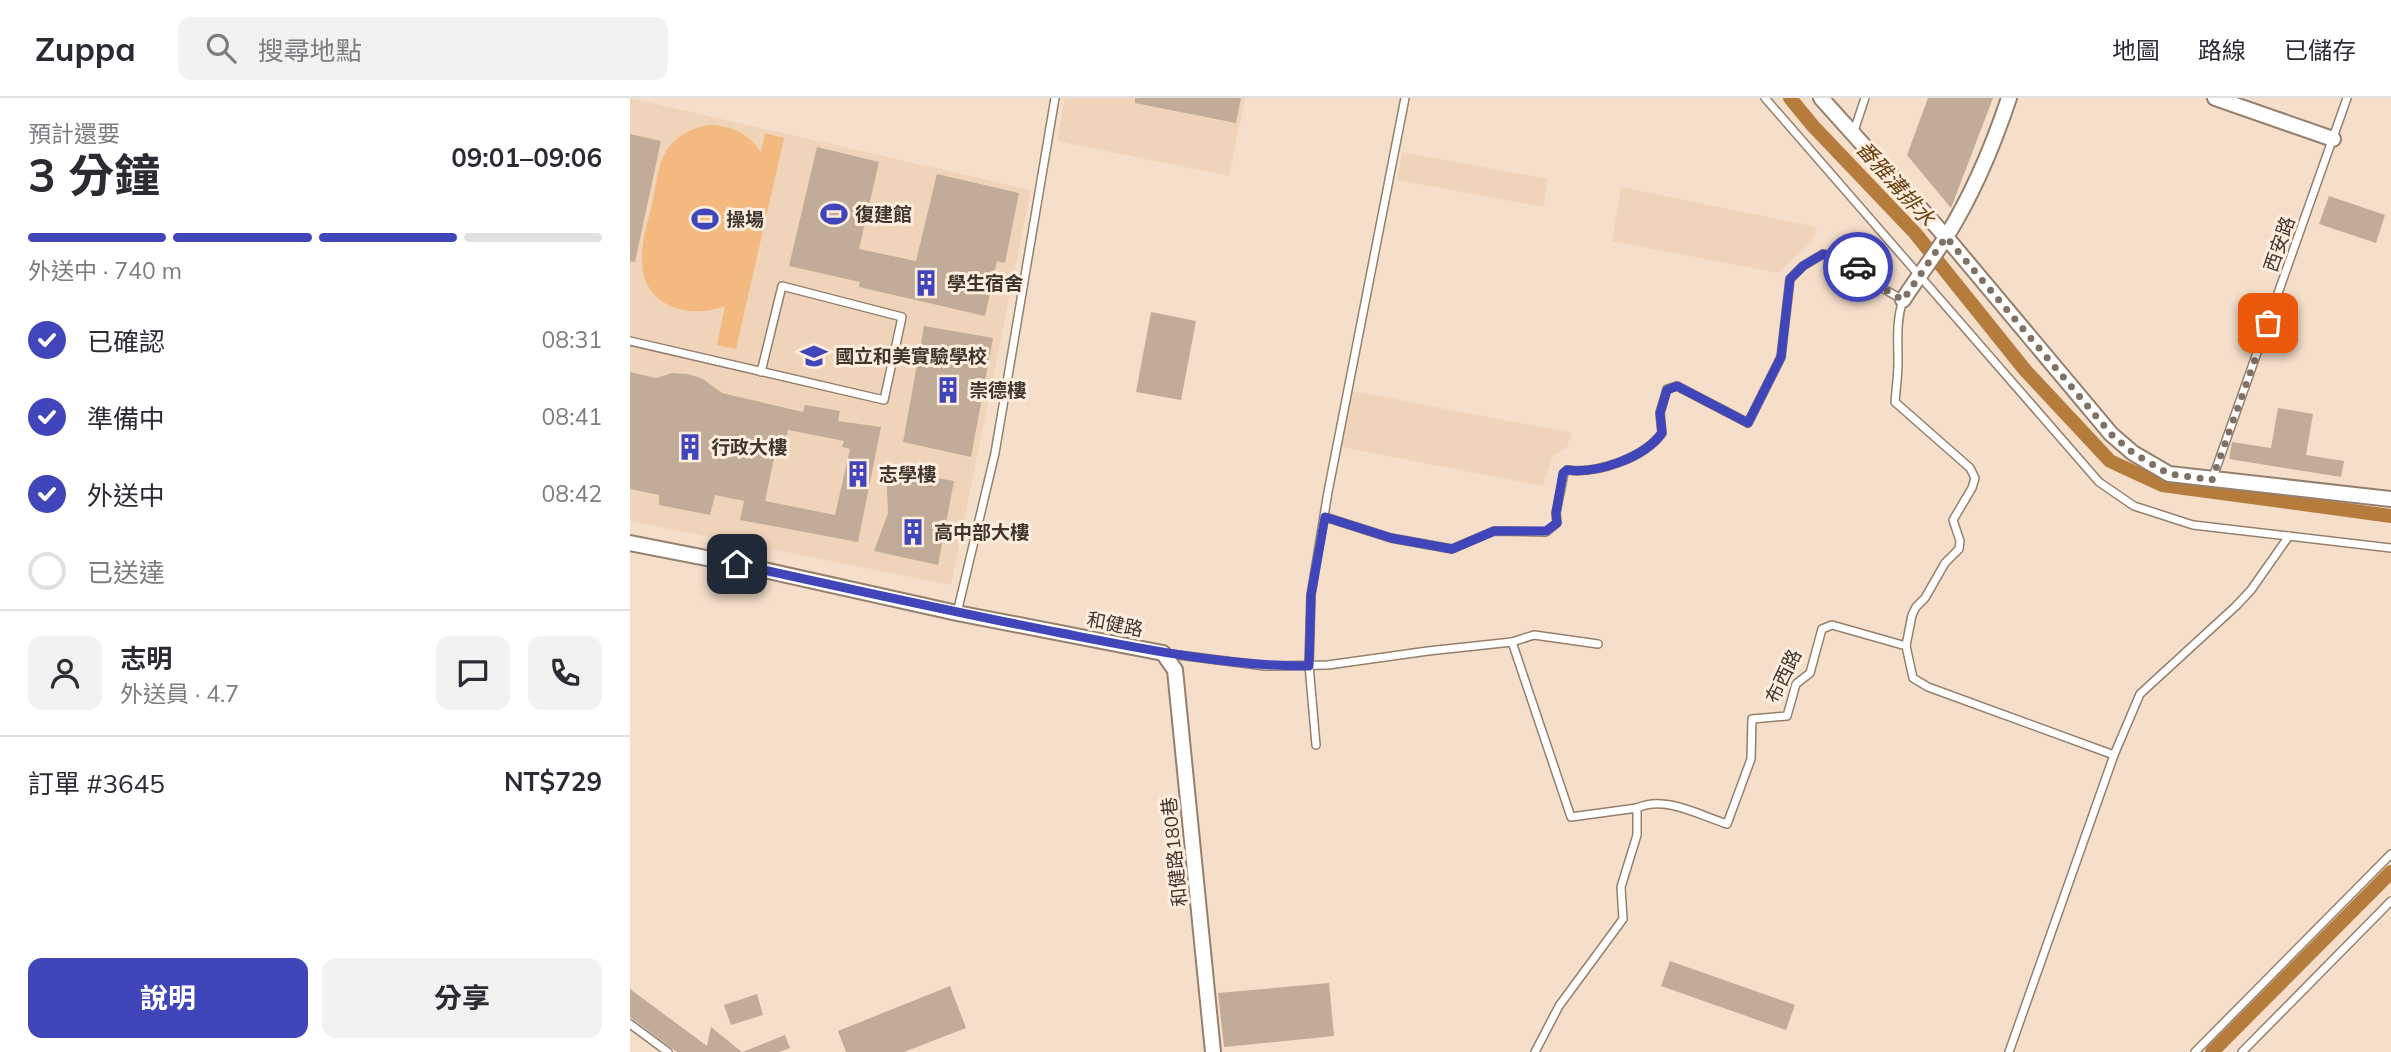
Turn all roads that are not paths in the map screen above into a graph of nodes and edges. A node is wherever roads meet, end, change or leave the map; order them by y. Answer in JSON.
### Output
{"nodes":[{"id":1,"x":1055,"y":98,"type":"edge"},
{"id":2,"x":1405,"y":98,"type":"edge"},
{"id":3,"x":1765,"y":98,"type":"edge"},
{"id":4,"x":1821,"y":98,"type":"edge"},
{"id":5,"x":1865,"y":98,"type":"edge"},
{"id":6,"x":2009,"y":98,"type":"edge"},
{"id":7,"x":2215,"y":98,"type":"edge"},
{"id":8,"x":2347,"y":98,"type":"edge"},
{"id":9,"x":1852,"y":135,"type":"junction"},
{"id":10,"x":2333,"y":139,"type":"junction"},
{"id":11,"x":1943,"y":242,"type":"junction"},
{"id":12,"x":1920,"y":274,"type":"junction"},
{"id":13,"x":1903,"y":300,"type":"junction"},
{"id":14,"x":630,"y":341,"type":"edge"},
{"id":15,"x":761,"y":372,"type":"junction"},
{"id":16,"x":2214,"y":476,"type":"junction"},
{"id":17,"x":2391,"y":499,"type":"edge"},
{"id":18,"x":1325,"y":517,"type":"junction"},
{"id":19,"x":2289,"y":536,"type":"junction"},
{"id":20,"x":630,"y":543,"type":"edge"},
{"id":21,"x":2391,"y":548,"type":"edge"},
{"id":22,"x":957,"y":612,"type":"junction"},
{"id":23,"x":1513,"y":642,"type":"junction"},
{"id":24,"x":1598,"y":644,"type":"dead end"},
{"id":25,"x":1906,"y":646,"type":"junction"},
{"id":26,"x":1163,"y":653,"type":"junction"},
{"id":27,"x":1309,"y":666,"type":"junction"},
{"id":28,"x":1317,"y":745,"type":"dead end"},
{"id":29,"x":2114,"y":755,"type":"junction"},
{"id":30,"x":1637,"y":808,"type":"junction"},
{"id":31,"x":2391,"y":854,"type":"edge"},
{"id":32,"x":2391,"y":901,"type":"edge"},
{"id":33,"x":630,"y":1024,"type":"edge"},
{"id":34,"x":668,"y":1052,"type":"edge"},
{"id":35,"x":1213,"y":1052,"type":"edge"},
{"id":36,"x":1535,"y":1052,"type":"edge"},
{"id":37,"x":2009,"y":1052,"type":"edge"},
{"id":38,"x":2195,"y":1052,"type":"edge"},
{"id":39,"x":2242,"y":1052,"type":"edge"}],
"edges":[{"from":1,"to":22,"type":"lane"},
{"from":2,"to":18,"type":"lane"},
{"from":3,"to":12,"type":"lane"},
{"from":4,"to":9,"type":"street"},
{"from":5,"to":9,"type":"lane"},
{"from":6,"to":11,"type":"street"},
{"from":7,"to":10,"type":"street"},
{"from":8,"to":10,"type":"lane","name":"西安路"},
{"from":9,"to":11,"type":"street"},
{"from":10,"to":16,"type":"lane","name":"西安路"},
{"from":11,"to":12,"type":"street"},
{"from":11,"to":16,"type":"street"},
{"from":12,"to":13,"type":"street"},
{"from":12,"to":19,"type":"lane"},
{"from":13,"to":18,"type":"lane"},
{"from":13,"to":25,"type":"lane"},
{"from":14,"to":15,"type":"lane"},
{"from":15,"to":15,"type":"lane"},
{"from":16,"to":17,"type":"street"},
{"from":18,"to":27,"type":"lane"},
{"from":19,"to":21,"type":"lane"},
{"from":19,"to":29,"type":"lane"},
{"from":20,"to":22,"type":"street","name":"和健路"},
{"from":22,"to":26,"type":"street","name":"和健路"},
{"from":23,"to":24,"type":"lane","name":"和健路"},
{"from":23,"to":27,"type":"lane","name":"和健路"},
{"from":23,"to":30,"type":"lane","name":"布西路"},
{"from":25,"to":29,"type":"lane"},
{"from":25,"to":30,"type":"lane","name":"布西路"},
{"from":26,"to":27,"type":"lane","name":"和健路"},
{"from":26,"to":35,"type":"street","name":"和健路180巷"},
{"from":27,"to":28,"type":"lane"},
{"from":29,"to":37,"type":"lane"},
{"from":30,"to":36,"type":"lane"},
{"from":31,"to":38,"type":"lane"},
{"from":32,"to":39,"type":"lane"},
{"from":33,"to":34,"type":"lane"}]}
